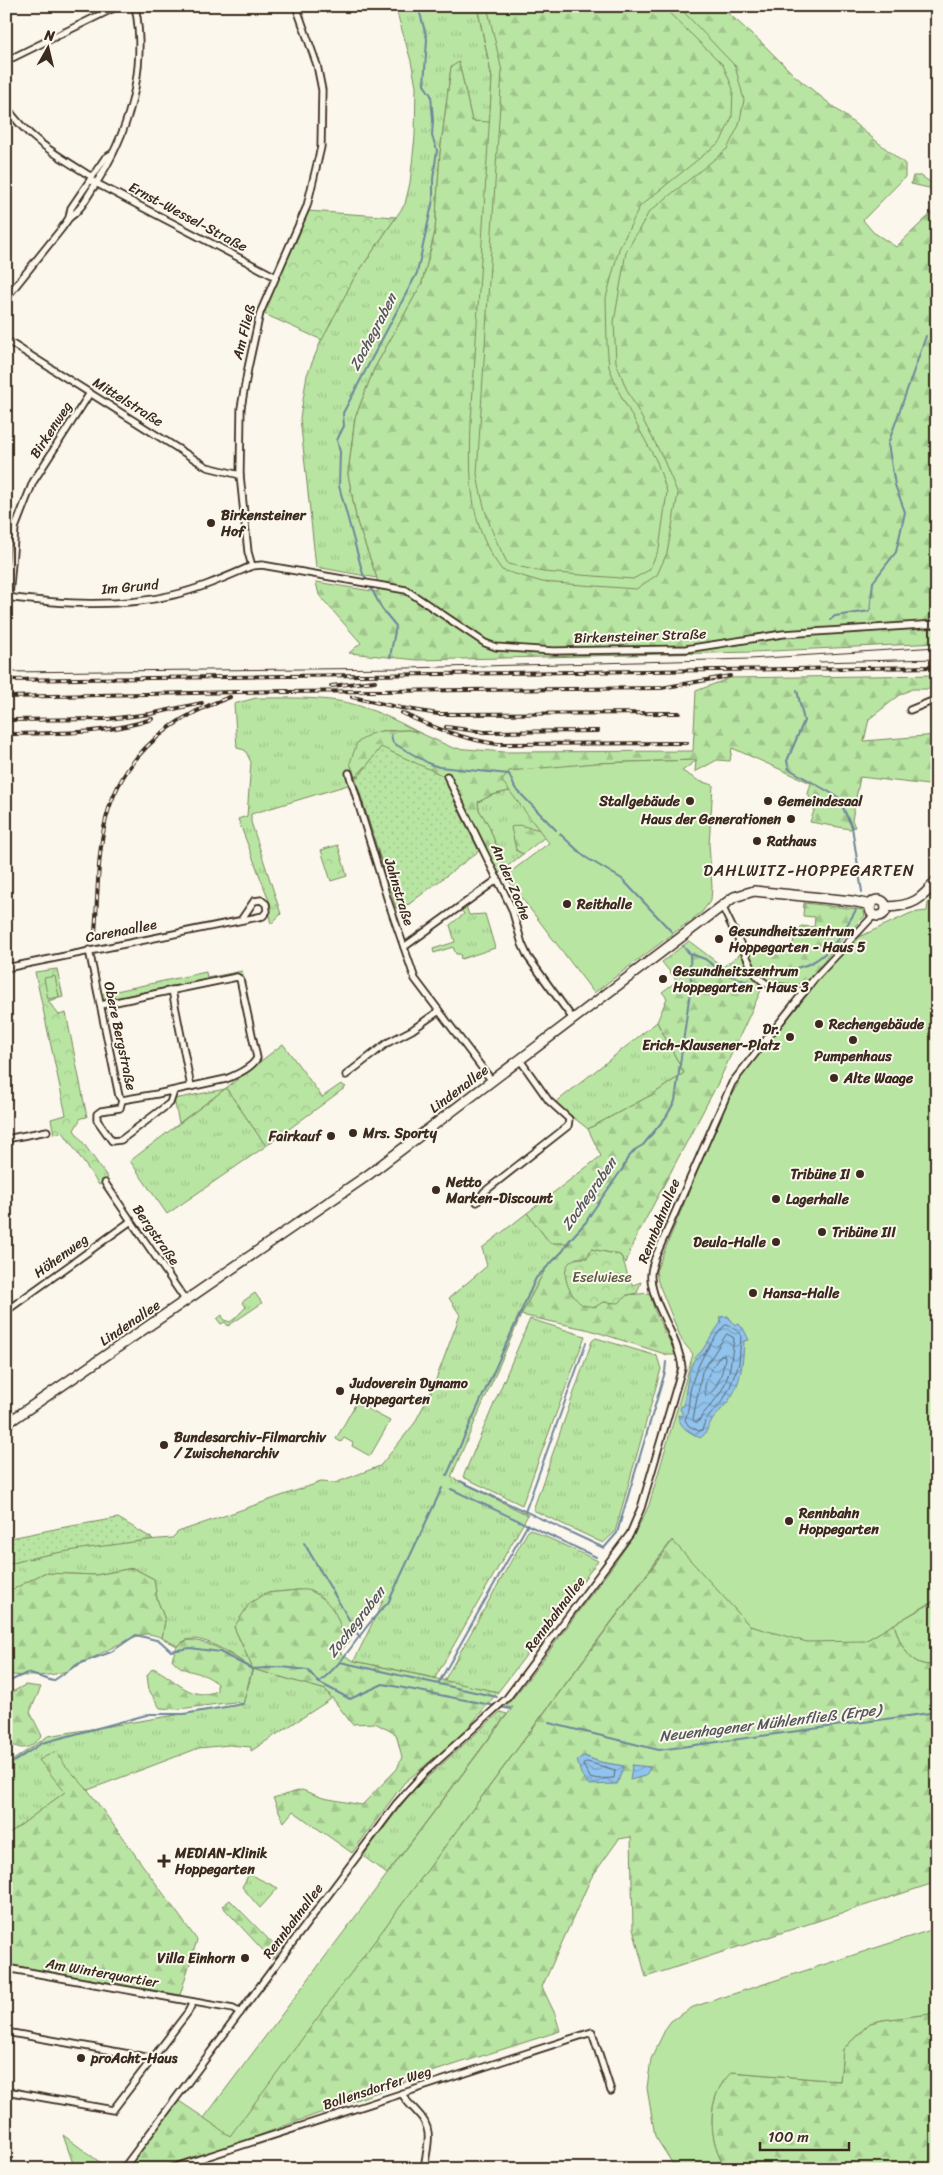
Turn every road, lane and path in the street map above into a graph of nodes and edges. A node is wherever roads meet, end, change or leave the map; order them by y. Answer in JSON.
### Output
{"nodes":[{"id":1,"x":118,"y":6,"type":"edge"},
{"id":2,"x":135,"y":6,"type":"edge"},
{"id":3,"x":296,"y":6,"type":"edge"},
{"id":4,"x":6,"y":61,"type":"edge"},
{"id":5,"x":6,"y":106,"type":"edge"},
{"id":6,"x":113,"y":153,"type":"junction"},
{"id":7,"x":91,"y":178,"type":"junction"},
{"id":8,"x":96,"y":184,"type":"junction"},
{"id":9,"x":69,"y":218,"type":"junction"},
{"id":10,"x":274,"y":276,"type":"junction"},
{"id":11,"x":6,"y":298,"type":"edge"},
{"id":12,"x":6,"y":340,"type":"edge"},
{"id":13,"x":90,"y":393,"type":"junction"},
{"id":14,"x":240,"y":475,"type":"junction"},
{"id":15,"x":252,"y":566,"type":"junction"},
{"id":16,"x":8,"y":597,"type":"edge"},
{"id":17,"x":937,"y":624,"type":"edge"},
{"id":18,"x":937,"y":700,"type":"edge"},
{"id":19,"x":910,"y":710,"type":"dead end"},
{"id":20,"x":350,"y":773,"type":"dead end"},
{"id":21,"x":447,"y":776,"type":"dead end"},
{"id":22,"x":498,"y":879,"type":"junction"},
{"id":23,"x":937,"y":880,"type":"edge"},
{"id":24,"x":871,"y":905,"type":"junction"},
{"id":25,"x":722,"y":906,"type":"junction"},
{"id":26,"x":886,"y":907,"type":"junction"},
{"id":27,"x":874,"y":915,"type":"junction"},
{"id":28,"x":241,"y":920,"type":"junction"},
{"id":29,"x":404,"y":947,"type":"junction"},
{"id":30,"x":89,"y":950,"type":"junction"},
{"id":31,"x":6,"y":968,"type":"edge"},
{"id":32,"x":172,"y":990,"type":"junction"},
{"id":33,"x":803,"y":993,"type":"junction"},
{"id":34,"x":101,"y":1005,"type":"junction"},
{"id":35,"x":439,"y":1011,"type":"junction"},
{"id":36,"x":574,"y":1019,"type":"junction"},
{"id":37,"x":520,"y":1060,"type":"junction"},
{"id":38,"x":346,"y":1074,"type":"dead end"},
{"id":39,"x":492,"y":1081,"type":"junction"},
{"id":40,"x":192,"y":1087,"type":"junction"},
{"id":41,"x":174,"y":1091,"type":"junction"},
{"id":42,"x":122,"y":1100,"type":"junction"},
{"id":43,"x":47,"y":1130,"type":"dead end"},
{"id":44,"x":6,"y":1139,"type":"edge"},
{"id":45,"x":105,"y":1183,"type":"dead end"},
{"id":46,"x":477,"y":1202,"type":"dead end"},
{"id":47,"x":131,"y":1221,"type":"junction"},
{"id":48,"x":186,"y":1301,"type":"junction"},
{"id":49,"x":6,"y":1311,"type":"edge"},
{"id":50,"x":6,"y":1424,"type":"edge"},
{"id":51,"x":6,"y":1968,"type":"edge"},
{"id":52,"x":193,"y":2002,"type":"junction"},
{"id":53,"x":240,"y":2013,"type":"junction"},
{"id":54,"x":6,"y":2032,"type":"edge"},
{"id":55,"x":152,"y":2060,"type":"junction"},
{"id":56,"x":6,"y":2091,"type":"edge"},
{"id":57,"x":611,"y":2092,"type":"dead end"},
{"id":58,"x":402,"y":2093,"type":"junction"},
{"id":59,"x":123,"y":2169,"type":"edge"},
{"id":60,"x":169,"y":2169,"type":"edge"},
{"id":61,"x":424,"y":2169,"type":"edge"}],
"edges":[{"from":1,"to":4,"type":"street"},
{"from":2,"to":6,"type":"street"},
{"from":3,"to":10,"type":"street","name":"Am Fließ"},
{"from":5,"to":7,"type":"street","name":"Ernst-Wessel-Straße"},
{"from":6,"to":7,"type":"street"},
{"from":6,"to":8,"type":"street"},
{"from":7,"to":8,"type":"street","name":"Ernst-Wessel-Straße"},
{"from":7,"to":9,"type":"street"},
{"from":8,"to":9,"type":"street"},
{"from":8,"to":10,"type":"street","name":"Ernst-Wessel-Straße"},
{"from":9,"to":11,"type":"street"},
{"from":10,"to":14,"type":"street","name":"Am Fließ"},
{"from":12,"to":13,"type":"street","name":"Mittelstraße"},
{"from":13,"to":14,"type":"street","name":"Mittelstraße"},
{"from":13,"to":16,"type":"street","name":"Birkenweg"},
{"from":14,"to":15,"type":"street","name":"Am Fließ"},
{"from":15,"to":16,"type":"street","name":"Im Grund"},
{"from":15,"to":17,"type":"street","name":"Birkensteiner Straße"},
{"from":18,"to":19,"type":"street"},
{"from":20,"to":29,"type":"street","name":"Jahnstraße"},
{"from":21,"to":22,"type":"street","name":"An der Zoche"},
{"from":22,"to":29,"type":"street"},
{"from":22,"to":36,"type":"street","name":"An der Zoche"},
{"from":23,"to":26,"type":"street","name":"Lindenallee"},
{"from":24,"to":25,"type":"street","name":"Lindenallee"},
{"from":24,"to":26,"type":"street","name":"Lindenallee"},
{"from":24,"to":27,"type":"street"},
{"from":25,"to":33,"type":"street"},
{"from":25,"to":36,"type":"street","name":"Lindenallee"},
{"from":26,"to":27,"type":"street","name":"Lindenallee"},
{"from":27,"to":33,"type":"street","name":"Rennbahnallee"},
{"from":28,"to":28,"type":"street","name":"Carenaallee"},
{"from":28,"to":30,"type":"street","name":"Carenaallee"},
{"from":29,"to":35,"type":"street","name":"Jahnstraße"},
{"from":30,"to":31,"type":"street","name":"Carenaallee"},
{"from":30,"to":34,"type":"street","name":"Obere Bergstraße"},
{"from":32,"to":34,"type":"street"},
{"from":32,"to":40,"type":"street"},
{"from":32,"to":40,"type":"street"},
{"from":33,"to":53,"type":"street","name":"Rennbahnallee"},
{"from":34,"to":42,"type":"street","name":"Obere Bergstraße"},
{"from":35,"to":38,"type":"street"},
{"from":35,"to":39,"type":"street","name":"Jahnstraße"},
{"from":36,"to":37,"type":"street","name":"Lindenallee"},
{"from":37,"to":39,"type":"street","name":"Lindenallee"},
{"from":37,"to":46,"type":"street"},
{"from":39,"to":48,"type":"street","name":"Lindenallee"},
{"from":40,"to":41,"type":"street"},
{"from":41,"to":42,"type":"street"},
{"from":41,"to":42,"type":"street","name":"Obere Bergstraße"},
{"from":43,"to":44,"type":"street"},
{"from":45,"to":47,"type":"street","name":"Bergstraße"},
{"from":47,"to":48,"type":"street","name":"Bergstraße"},
{"from":47,"to":49,"type":"street","name":"Höhenweg"},
{"from":48,"to":50,"type":"street","name":"Lindenallee"},
{"from":51,"to":52,"type":"street","name":"Am Winterquartier"},
{"from":52,"to":53,"type":"street","name":"Am Winterquartier"},
{"from":52,"to":55,"type":"street"},
{"from":53,"to":59,"type":"street","name":"Rennbahnallee"},
{"from":54,"to":55,"type":"street"},
{"from":55,"to":56,"type":"street"},
{"from":57,"to":58,"type":"street","name":"Bollensdorfer Weg"},
{"from":58,"to":60,"type":"street","name":"Bollensdorfer Weg"},
{"from":58,"to":61,"type":"street"}]}
